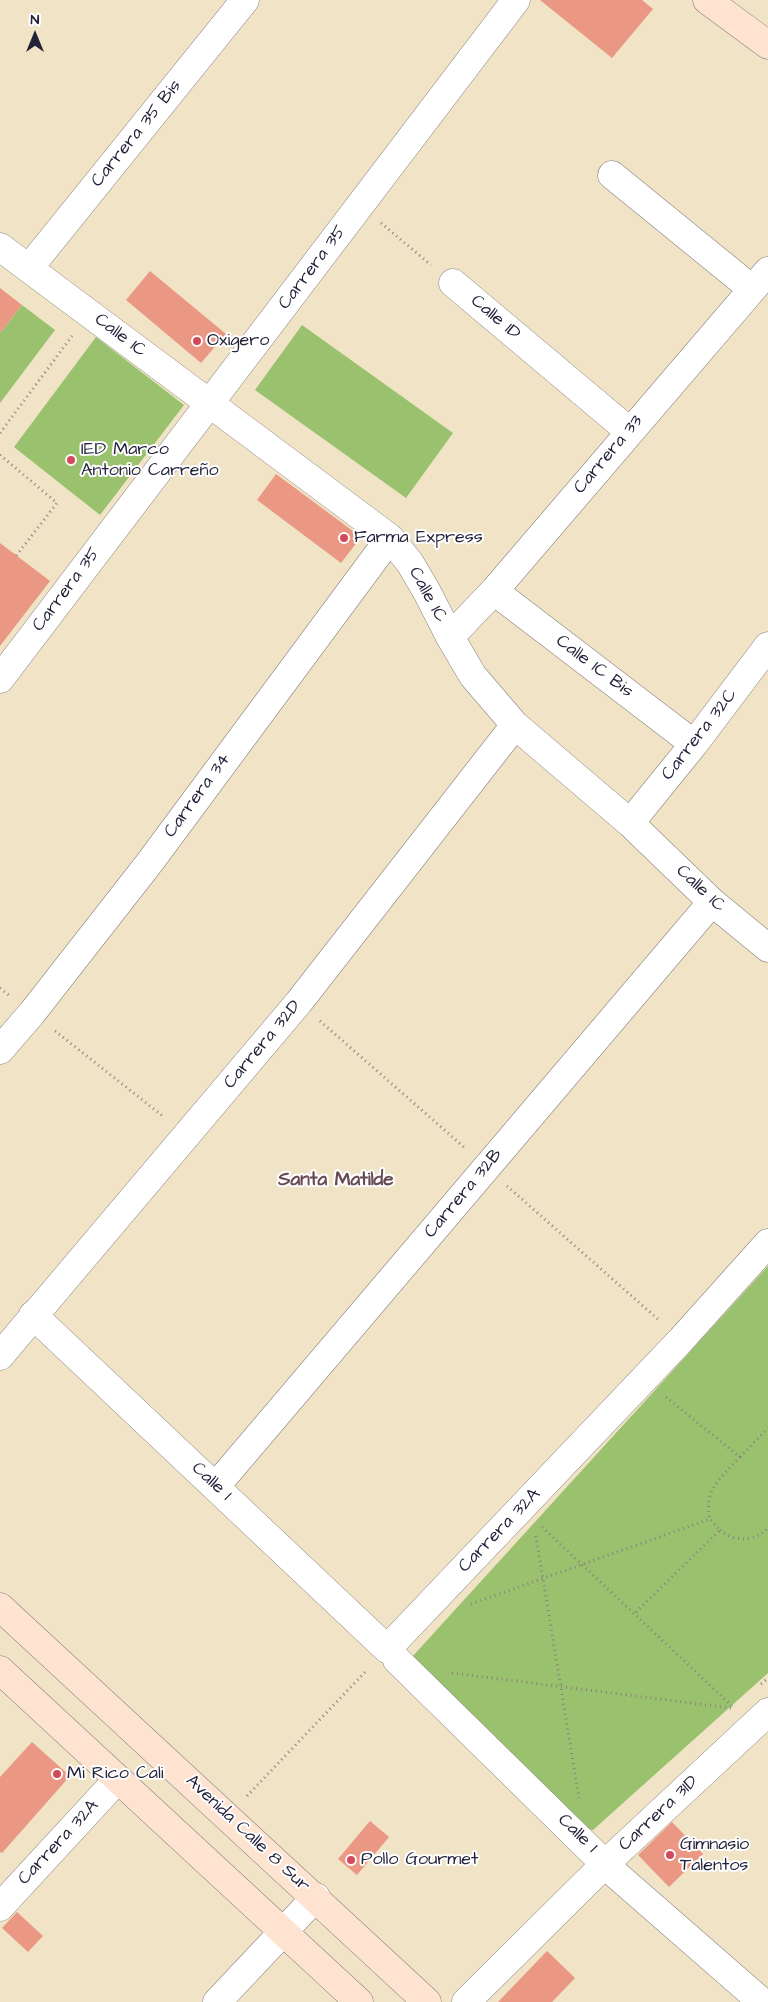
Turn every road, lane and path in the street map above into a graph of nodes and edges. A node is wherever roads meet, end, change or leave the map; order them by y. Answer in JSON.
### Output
{"nodes":[{"id":1,"x":245,"y":0,"type":"edge"},
{"id":2,"x":516,"y":0,"type":"edge"},
{"id":3,"x":708,"y":0,"type":"edge"},
{"id":4,"x":768,"y":45,"type":"edge"},
{"id":5,"x":612,"y":176,"type":"dead end"},
{"id":6,"x":360,"y":206,"type":"junction"},
{"id":7,"x":0,"y":247,"type":"edge"},
{"id":8,"x":29,"y":268,"type":"junction"},
{"id":9,"x":760,"y":280,"type":"edge"},
{"id":10,"x":453,"y":283,"type":"joint"},
{"id":11,"x":89,"y":313,"type":"junction"},
{"id":12,"x":209,"y":403,"type":"junction"},
{"id":13,"x":629,"y":431,"type":"junction"},
{"id":14,"x":0,"y":433,"type":"edge"},
{"id":15,"x":0,"y":455,"type":"edge"},
{"id":16,"x":390,"y":538,"type":"junction"},
{"id":17,"x":16,"y":556,"type":"dead end"},
{"id":18,"x":494,"y":591,"type":"junction"},
{"id":19,"x":450,"y":637,"type":"junction"},
{"id":20,"x":768,"y":646,"type":"edge"},
{"id":21,"x":0,"y":679,"type":"edge"},
{"id":22,"x":515,"y":725,"type":"junction"},
{"id":23,"x":694,"y":744,"type":"junction"},
{"id":24,"x":630,"y":823,"type":"junction"},
{"id":25,"x":712,"y":902,"type":"junction"},
{"id":26,"x":768,"y":948,"type":"edge"},
{"id":27,"x":0,"y":988,"type":"edge"},
{"id":28,"x":32,"y":1013,"type":"junction"},
{"id":29,"x":0,"y":1050,"type":"edge"},
{"id":30,"x":188,"y":1136,"type":"junction"},
{"id":31,"x":768,"y":1243,"type":"edge"},
{"id":32,"x":34,"y":1315,"type":"junction"},
{"id":33,"x":0,"y":1356,"type":"edge"},
{"id":34,"x":661,"y":1393,"type":"dead end"},
{"id":35,"x":768,"y":1428,"type":"edge"},
{"id":36,"x":740,"y":1457,"type":"junction"},
{"id":37,"x":216,"y":1486,"type":"junction"},
{"id":38,"x":710,"y":1519,"type":"junction"},
{"id":39,"x":540,"y":1525,"type":"dead end"},
{"id":40,"x":534,"y":1526,"type":"dead end"},
{"id":41,"x":768,"y":1528,"type":"edge"},
{"id":42,"x":720,"y":1530,"type":"junction"},
{"id":43,"x":581,"y":1566,"type":"junction"},
{"id":44,"x":542,"y":1578,"type":"junction"},
{"id":45,"x":464,"y":1606,"type":"dead end"},
{"id":46,"x":0,"y":1607,"type":"edge"},
{"id":47,"x":634,"y":1614,"type":"junction"},
{"id":48,"x":392,"y":1655,"type":"junction"},
{"id":49,"x":0,"y":1670,"type":"edge"},
{"id":50,"x":449,"y":1672,"type":"dead end"},
{"id":51,"x":561,"y":1687,"type":"junction"},
{"id":52,"x":768,"y":1712,"type":"edge"},
{"id":53,"x":118,"y":1779,"type":"junction"},
{"id":54,"x":227,"y":1816,"type":"junction"},
{"id":55,"x":568,"y":1825,"type":"junction"},
{"id":56,"x":606,"y":1863,"type":"junction"},
{"id":57,"x":316,"y":1897,"type":"junction"},
{"id":58,"x":0,"y":1907,"type":"edge"},
{"id":59,"x":278,"y":1937,"type":"junction"},
{"id":60,"x":217,"y":2002,"type":"edge"},
{"id":61,"x":359,"y":2002,"type":"edge"},
{"id":62,"x":427,"y":2002,"type":"edge"},
{"id":63,"x":466,"y":2002,"type":"edge"},
{"id":64,"x":762,"y":2002,"type":"edge"}],
"edges":[{"from":1,"to":8,"type":"street","name":"Carrera 35 Bis"},
{"from":2,"to":6,"type":"street","name":"Carrera 35"},
{"from":3,"to":4,"type":"main road"},
{"from":5,"to":9,"type":"street"},
{"from":6,"to":10,"type":"path","name":"Calle 1D"},
{"from":6,"to":12,"type":"street","name":"Carrera 35"},
{"from":7,"to":8,"type":"street","name":"Calle 1C"},
{"from":8,"to":11,"type":"street","name":"Calle 1C"},
{"from":9,"to":13,"type":"street","name":"Carrera 33"},
{"from":10,"to":13,"type":"street","name":"Calle 1D"},
{"from":11,"to":12,"type":"street","name":"Calle 1C"},
{"from":11,"to":14,"type":"path"},
{"from":12,"to":16,"type":"street","name":"Calle 1C"},
{"from":12,"to":21,"type":"street","name":"Carrera 35"},
{"from":13,"to":18,"type":"street","name":"Carrera 33"},
{"from":15,"to":17,"type":"path"},
{"from":16,"to":19,"type":"street","name":"Calle 1C"},
{"from":16,"to":28,"type":"street","name":"Carrera 34"},
{"from":18,"to":19,"type":"street","name":"Carrera 33"},
{"from":18,"to":23,"type":"street","name":"Calle 1C Bis"},
{"from":19,"to":22,"type":"street","name":"Calle 1C"},
{"from":20,"to":23,"type":"street","name":"Carrera 32C"},
{"from":22,"to":24,"type":"street","name":"Calle 1C"},
{"from":22,"to":30,"type":"street","name":"Carrera 32D"},
{"from":23,"to":24,"type":"street","name":"Carrera 32C"},
{"from":24,"to":25,"type":"street","name":"Calle 1C"},
{"from":25,"to":26,"type":"street","name":"Calle 1C"},
{"from":25,"to":37,"type":"street","name":"Carrera 32B"},
{"from":27,"to":28,"type":"path"},
{"from":28,"to":29,"type":"street","name":"Carrera 34"},
{"from":28,"to":30,"type":"path"},
{"from":30,"to":32,"type":"street","name":"Carrera 32D"},
{"from":31,"to":48,"type":"street","name":"Carrera 32A"},
{"from":32,"to":33,"type":"street","name":"Carrera 32D"},
{"from":32,"to":37,"type":"street","name":"Calle 1"},
{"from":34,"to":36,"type":"path"},
{"from":35,"to":36,"type":"path"},
{"from":36,"to":38,"type":"path"},
{"from":37,"to":48,"type":"street","name":"Calle 1"},
{"from":38,"to":42,"type":"path"},
{"from":38,"to":43,"type":"path"},
{"from":39,"to":43,"type":"path"},
{"from":40,"to":44,"type":"path"},
{"from":41,"to":42,"type":"path"},
{"from":42,"to":47,"type":"path"},
{"from":43,"to":44,"type":"path"},
{"from":43,"to":47,"type":"path"},
{"from":44,"to":45,"type":"path"},
{"from":44,"to":51,"type":"path"},
{"from":46,"to":54,"type":"main road","name":"Avenida Calle 8 Sur"},
{"from":47,"to":51,"type":"path"},
{"from":48,"to":54,"type":"path"},
{"from":48,"to":55,"type":"street","name":"Calle 1"},
{"from":49,"to":53,"type":"main road"},
{"from":50,"to":51,"type":"path"},
{"from":51,"to":55,"type":"path"},
{"from":52,"to":56,"type":"street","name":"Carrera 31D"},
{"from":53,"to":58,"type":"street","name":"Carrera 32A"},
{"from":53,"to":59,"type":"main road"},
{"from":54,"to":57,"type":"main road","name":"Avenida Calle 8 Sur"},
{"from":55,"to":56,"type":"street","name":"Calle 1"},
{"from":56,"to":63,"type":"street","name":"Carrera 31D"},
{"from":56,"to":64,"type":"street","name":"Calle 1"},
{"from":57,"to":59,"type":"street"},
{"from":57,"to":62,"type":"main road","name":"Avenida Calle 8 Sur"},
{"from":59,"to":60,"type":"street"},
{"from":59,"to":61,"type":"main road"}]}
